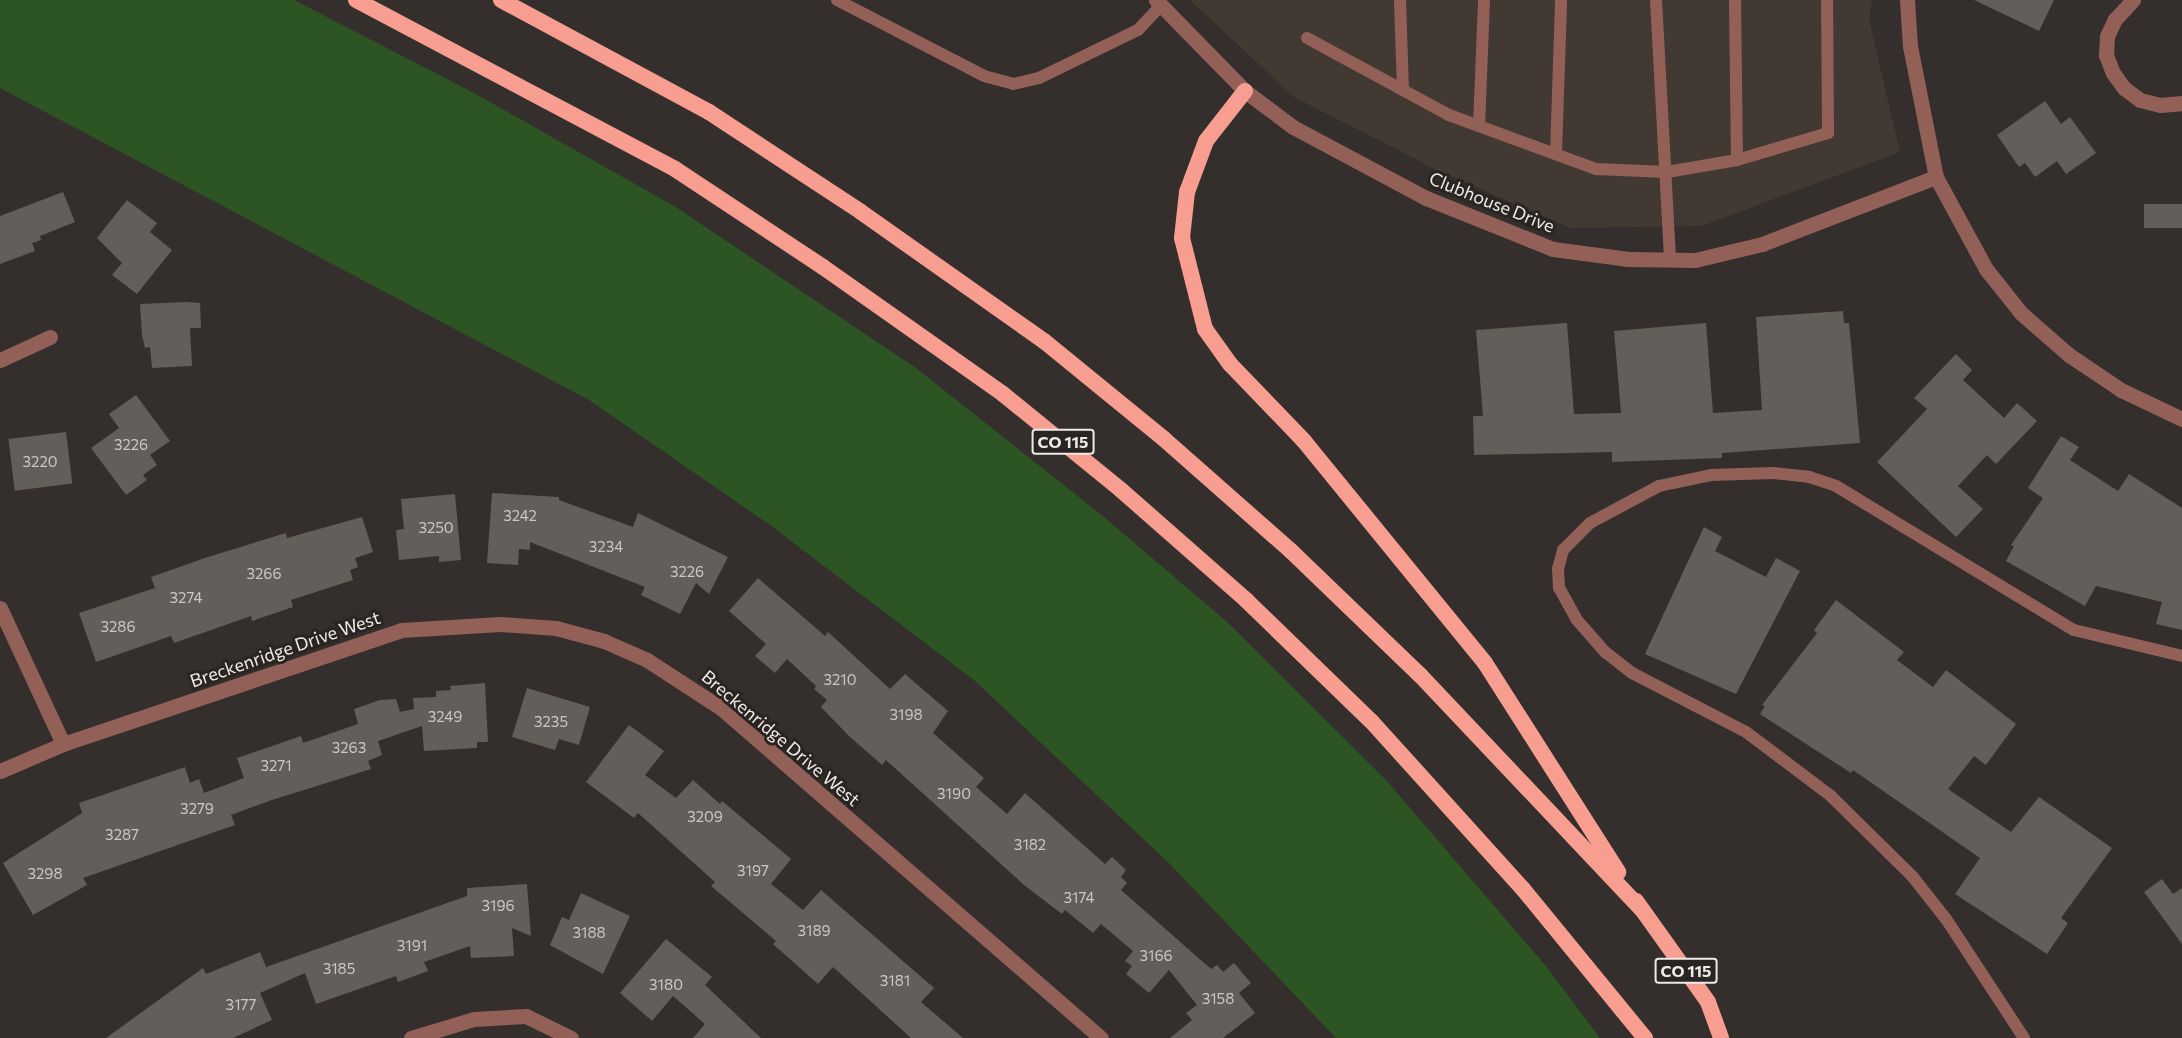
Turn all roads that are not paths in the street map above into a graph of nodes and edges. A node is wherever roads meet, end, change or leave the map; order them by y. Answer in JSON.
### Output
{"nodes":[{"id":1,"x":356,"y":0,"type":"edge"},
{"id":2,"x":501,"y":0,"type":"edge"},
{"id":3,"x":837,"y":0,"type":"edge"},
{"id":4,"x":1400,"y":0,"type":"edge"},
{"id":5,"x":1484,"y":0,"type":"edge"},
{"id":6,"x":1561,"y":0,"type":"edge"},
{"id":7,"x":1656,"y":0,"type":"edge"},
{"id":8,"x":1735,"y":0,"type":"edge"},
{"id":9,"x":1827,"y":0,"type":"edge"},
{"id":10,"x":1907,"y":0,"type":"edge"},
{"id":11,"x":2133,"y":0,"type":"edge"},
{"id":12,"x":1158,"y":3,"type":"edge"},
{"id":13,"x":1307,"y":38,"type":"dead end"},
{"id":14,"x":1403,"y":90,"type":"junction"},
{"id":15,"x":1245,"y":91,"type":"junction"},
{"id":16,"x":2182,"y":103,"type":"edge"},
{"id":17,"x":1479,"y":126,"type":"junction"},
{"id":18,"x":1556,"y":154,"type":"junction"},
{"id":19,"x":1737,"y":160,"type":"junction"},
{"id":20,"x":1667,"y":172,"type":"junction"},
{"id":21,"x":1936,"y":177,"type":"junction"},
{"id":22,"x":1670,"y":260,"type":"junction"},
{"id":23,"x":50,"y":337,"type":"dead end"},
{"id":24,"x":0,"y":360,"type":"edge"},
{"id":25,"x":2182,"y":419,"type":"edge"},
{"id":26,"x":0,"y":608,"type":"edge"},
{"id":27,"x":2182,"y":656,"type":"edge"},
{"id":28,"x":63,"y":744,"type":"junction"},
{"id":29,"x":0,"y":771,"type":"edge"},
{"id":30,"x":1642,"y":910,"type":"junction"},
{"id":31,"x":411,"y":1038,"type":"edge"},
{"id":32,"x":571,"y":1038,"type":"edge"},
{"id":33,"x":1101,"y":1038,"type":"edge"},
{"id":34,"x":1645,"y":1038,"type":"edge"},
{"id":35,"x":1721,"y":1038,"type":"edge"},
{"id":36,"x":2024,"y":1038,"type":"edge"}],
"edges":[{"from":1,"to":34,"type":"highway","number":"CO 115"},
{"from":2,"to":30,"type":"highway","number":"CO 115"},
{"from":3,"to":12,"type":"lane"},
{"from":4,"to":14,"type":"lane"},
{"from":5,"to":17,"type":"lane"},
{"from":6,"to":18,"type":"lane"},
{"from":7,"to":20,"type":"lane"},
{"from":8,"to":19,"type":"lane"},
{"from":9,"to":19,"type":"lane"},
{"from":10,"to":21,"type":"street"},
{"from":11,"to":16,"type":"street"},
{"from":12,"to":15,"type":"street","name":"Clubhouse Drive"},
{"from":13,"to":14,"type":"lane"},
{"from":14,"to":17,"type":"lane"},
{"from":15,"to":22,"type":"street","name":"Clubhouse Drive"},
{"from":15,"to":30,"type":"highway"},
{"from":17,"to":18,"type":"lane"},
{"from":18,"to":20,"type":"lane"},
{"from":19,"to":20,"type":"lane"},
{"from":20,"to":22,"type":"lane"},
{"from":21,"to":22,"type":"street","name":"Clubhouse Drive"},
{"from":21,"to":25,"type":"street"},
{"from":23,"to":24,"type":"street"},
{"from":26,"to":28,"type":"street"},
{"from":27,"to":36,"type":"lane"},
{"from":28,"to":29,"type":"street","name":"Breckenridge Drive West"},
{"from":28,"to":33,"type":"street","name":"Breckenridge Drive West"},
{"from":30,"to":35,"type":"highway","number":"CO 115"},
{"from":31,"to":32,"type":"street"}]}
